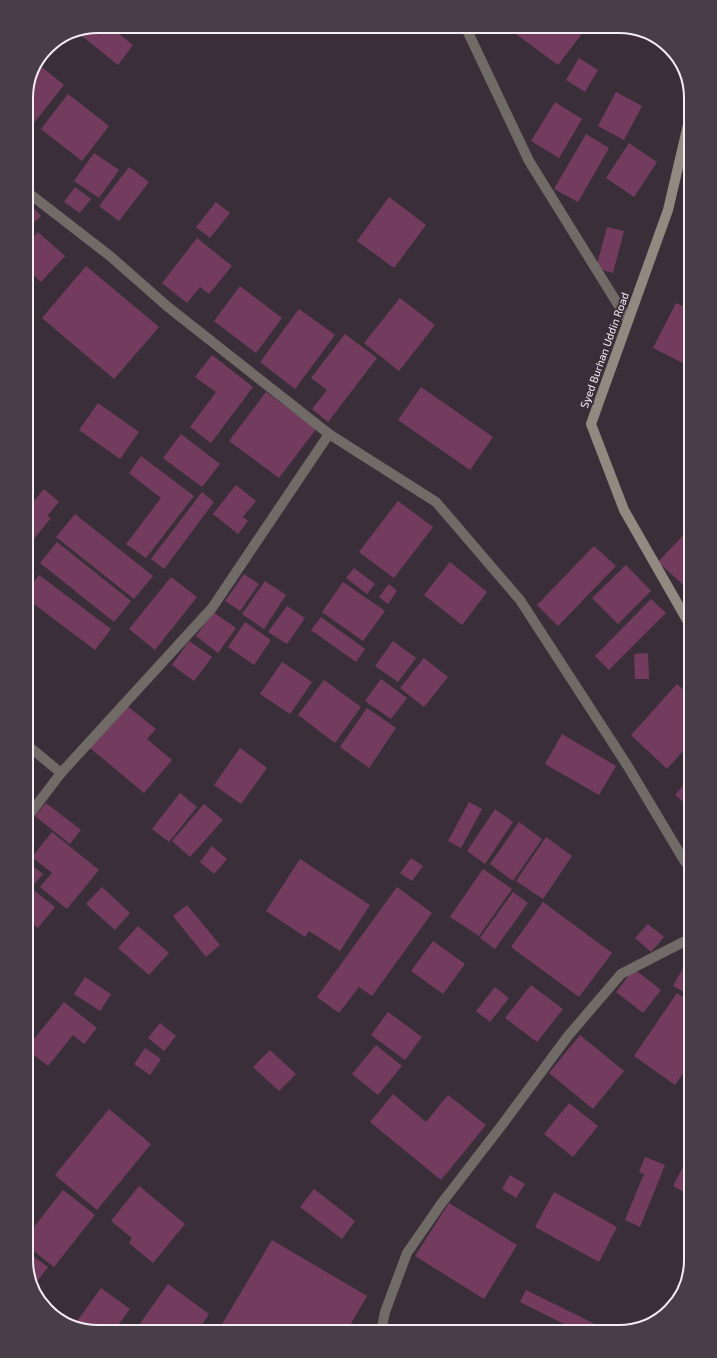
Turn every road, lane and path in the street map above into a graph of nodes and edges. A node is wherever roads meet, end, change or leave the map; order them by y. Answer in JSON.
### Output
{"nodes":[{"id":1,"x":468,"y":33,"type":"edge"},
{"id":2,"x":684,"y":142,"type":"edge"},
{"id":3,"x":33,"y":196,"type":"edge"},
{"id":4,"x":627,"y":319,"type":"junction"},
{"id":5,"x":329,"y":434,"type":"junction"},
{"id":6,"x":684,"y":613,"type":"edge"},
{"id":7,"x":33,"y":750,"type":"edge"},
{"id":8,"x":61,"y":774,"type":"junction"},
{"id":9,"x":33,"y":810,"type":"edge"},
{"id":10,"x":684,"y":860,"type":"edge"},
{"id":11,"x":684,"y":942,"type":"edge"},
{"id":12,"x":382,"y":1325,"type":"edge"}],
"edges":[{"from":1,"to":4,"type":"street"},
{"from":2,"to":4,"type":"street","name":"Syed Burhan Uddin Road"},
{"from":3,"to":5,"type":"street"},
{"from":4,"to":6,"type":"street","name":"Syed Burhan Uddin Road"},
{"from":5,"to":8,"type":"street"},
{"from":5,"to":10,"type":"street"},
{"from":7,"to":8,"type":"street"},
{"from":8,"to":9,"type":"street"},
{"from":11,"to":12,"type":"street"}]}
